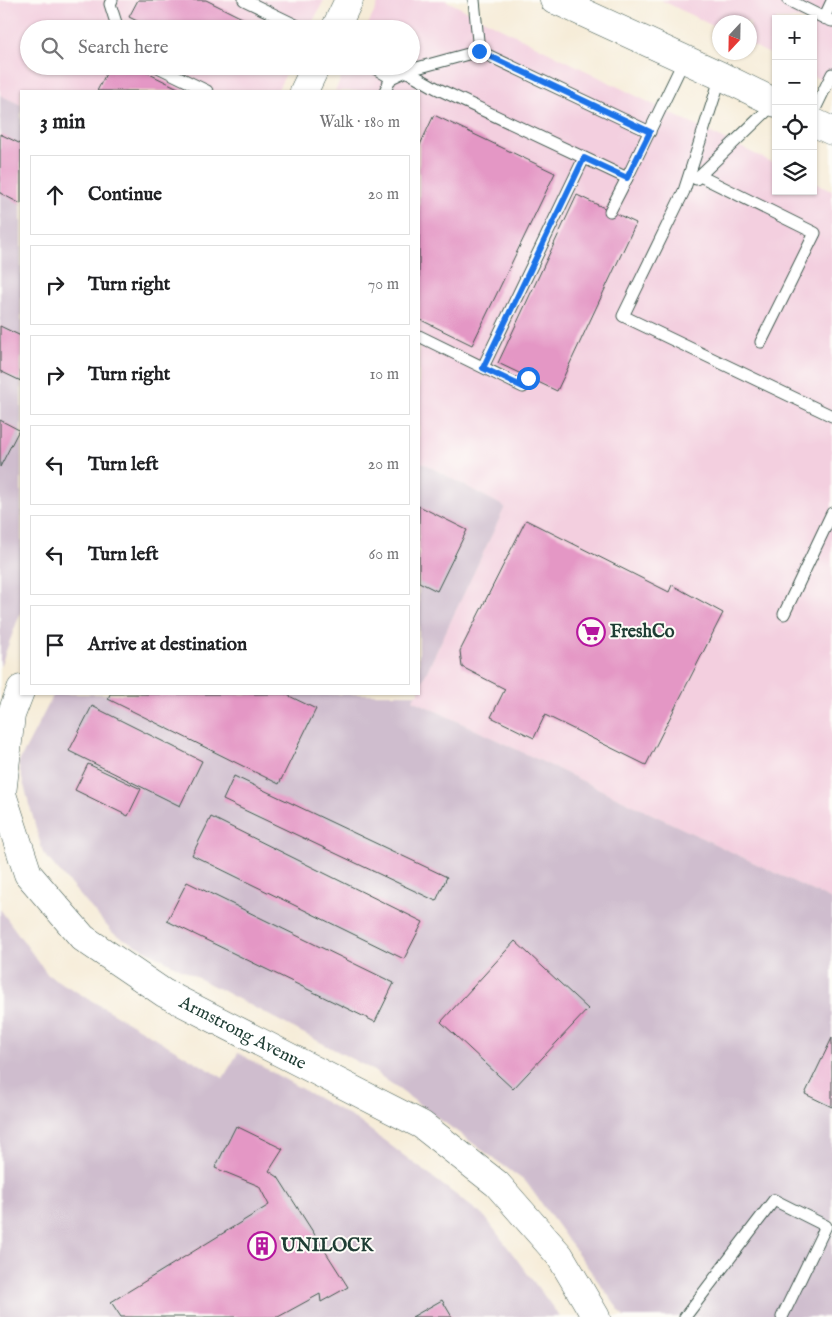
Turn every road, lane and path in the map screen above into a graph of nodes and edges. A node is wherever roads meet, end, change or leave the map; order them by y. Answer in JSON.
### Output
{"nodes":[{"id":1,"x":112,"y":0,"type":"edge"},
{"id":2,"x":349,"y":0,"type":"edge"},
{"id":3,"x":474,"y":0,"type":"edge"},
{"id":4,"x":556,"y":0,"type":"edge"},
{"id":5,"x":788,"y":0,"type":"edge"},
{"id":6,"x":247,"y":1,"type":"edge"},
{"id":7,"x":832,"y":1,"type":"edge"},
{"id":8,"x":828,"y":19,"type":"edge"},
{"id":9,"x":115,"y":20,"type":"edge"},
{"id":10,"x":286,"y":20,"type":"edge"},
{"id":11,"x":339,"y":20,"type":"edge"},
{"id":12,"x":479,"y":51,"type":"junction"},
{"id":13,"x":684,"y":60,"type":"junction"},
{"id":14,"x":420,"y":67,"type":"edge"},
{"id":15,"x":832,"y":74,"type":"edge"},
{"id":16,"x":174,"y":75,"type":"edge"},
{"id":17,"x":312,"y":75,"type":"edge"},
{"id":18,"x":386,"y":75,"type":"edge"},
{"id":19,"x":397,"y":75,"type":"edge"},
{"id":20,"x":413,"y":75,"type":"edge"},
{"id":21,"x":721,"y":76,"type":"junction"},
{"id":22,"x":391,"y":78,"type":"junction"},
{"id":23,"x":205,"y":90,"type":"edge"},
{"id":24,"x":304,"y":90,"type":"edge"},
{"id":25,"x":385,"y":90,"type":"edge"},
{"id":26,"x":772,"y":101,"type":"edge"},
{"id":27,"x":774,"y":105,"type":"edge"},
{"id":28,"x":817,"y":105,"type":"edge"},
{"id":29,"x":817,"y":124,"type":"edge"},
{"id":30,"x":832,"y":131,"type":"edge"},
{"id":31,"x":650,"y":132,"type":"junction"},
{"id":32,"x":584,"y":158,"type":"junction"},
{"id":33,"x":700,"y":176,"type":"junction"},
{"id":34,"x":627,"y":178,"type":"junction"},
{"id":35,"x":684,"y":191,"type":"junction"},
{"id":36,"x":610,"y":211,"type":"dead end"},
{"id":37,"x":420,"y":336,"type":"edge"},
{"id":38,"x":761,"y":342,"type":"dead end"},
{"id":39,"x":483,"y":368,"type":"junction"},
{"id":40,"x":526,"y":382,"type":"dead end"},
{"id":41,"x":832,"y":416,"type":"edge"},
{"id":42,"x":832,"y":513,"type":"edge"},
{"id":43,"x":784,"y":614,"type":"dead end"},
{"id":44,"x":20,"y":692,"type":"edge"},
{"id":45,"x":596,"y":1317,"type":"edge"},
{"id":46,"x":685,"y":1317,"type":"edge"},
{"id":47,"x":782,"y":1317,"type":"edge"}],
"edges":[{"from":1,"to":9,"type":"lane"},
{"from":2,"to":11,"type":"street"},
{"from":3,"to":12,"type":"lane"},
{"from":4,"to":13,"type":"street"},
{"from":5,"to":8,"type":"lane"},
{"from":6,"to":10,"type":"lane"},
{"from":7,"to":8,"type":"lane"},
{"from":12,"to":14,"type":"lane"},
{"from":12,"to":31,"type":"lane"},
{"from":13,"to":21,"type":"street"},
{"from":13,"to":31,"type":"lane"},
{"from":15,"to":28,"type":"lane"},
{"from":16,"to":23,"type":"lane"},
{"from":17,"to":24,"type":"street"},
{"from":18,"to":22,"type":"lane"},
{"from":19,"to":22,"type":"lane"},
{"from":20,"to":32,"type":"lane"},
{"from":21,"to":26,"type":"street"},
{"from":21,"to":35,"type":"lane"},
{"from":22,"to":25,"type":"lane"},
{"from":27,"to":33,"type":"lane"},
{"from":29,"to":30,"type":"street"},
{"from":31,"to":34,"type":"lane"},
{"from":32,"to":34,"type":"lane"},
{"from":32,"to":39,"type":"lane"},
{"from":33,"to":35,"type":"lane"},
{"from":33,"to":38,"type":"lane"},
{"from":34,"to":36,"type":"lane"},
{"from":35,"to":41,"type":"lane"},
{"from":37,"to":39,"type":"lane"},
{"from":39,"to":40,"type":"lane"},
{"from":42,"to":43,"type":"lane"},
{"from":44,"to":45,"type":"street","name":"Armstrong Avenue"},
{"from":46,"to":47,"type":"lane"}]}
